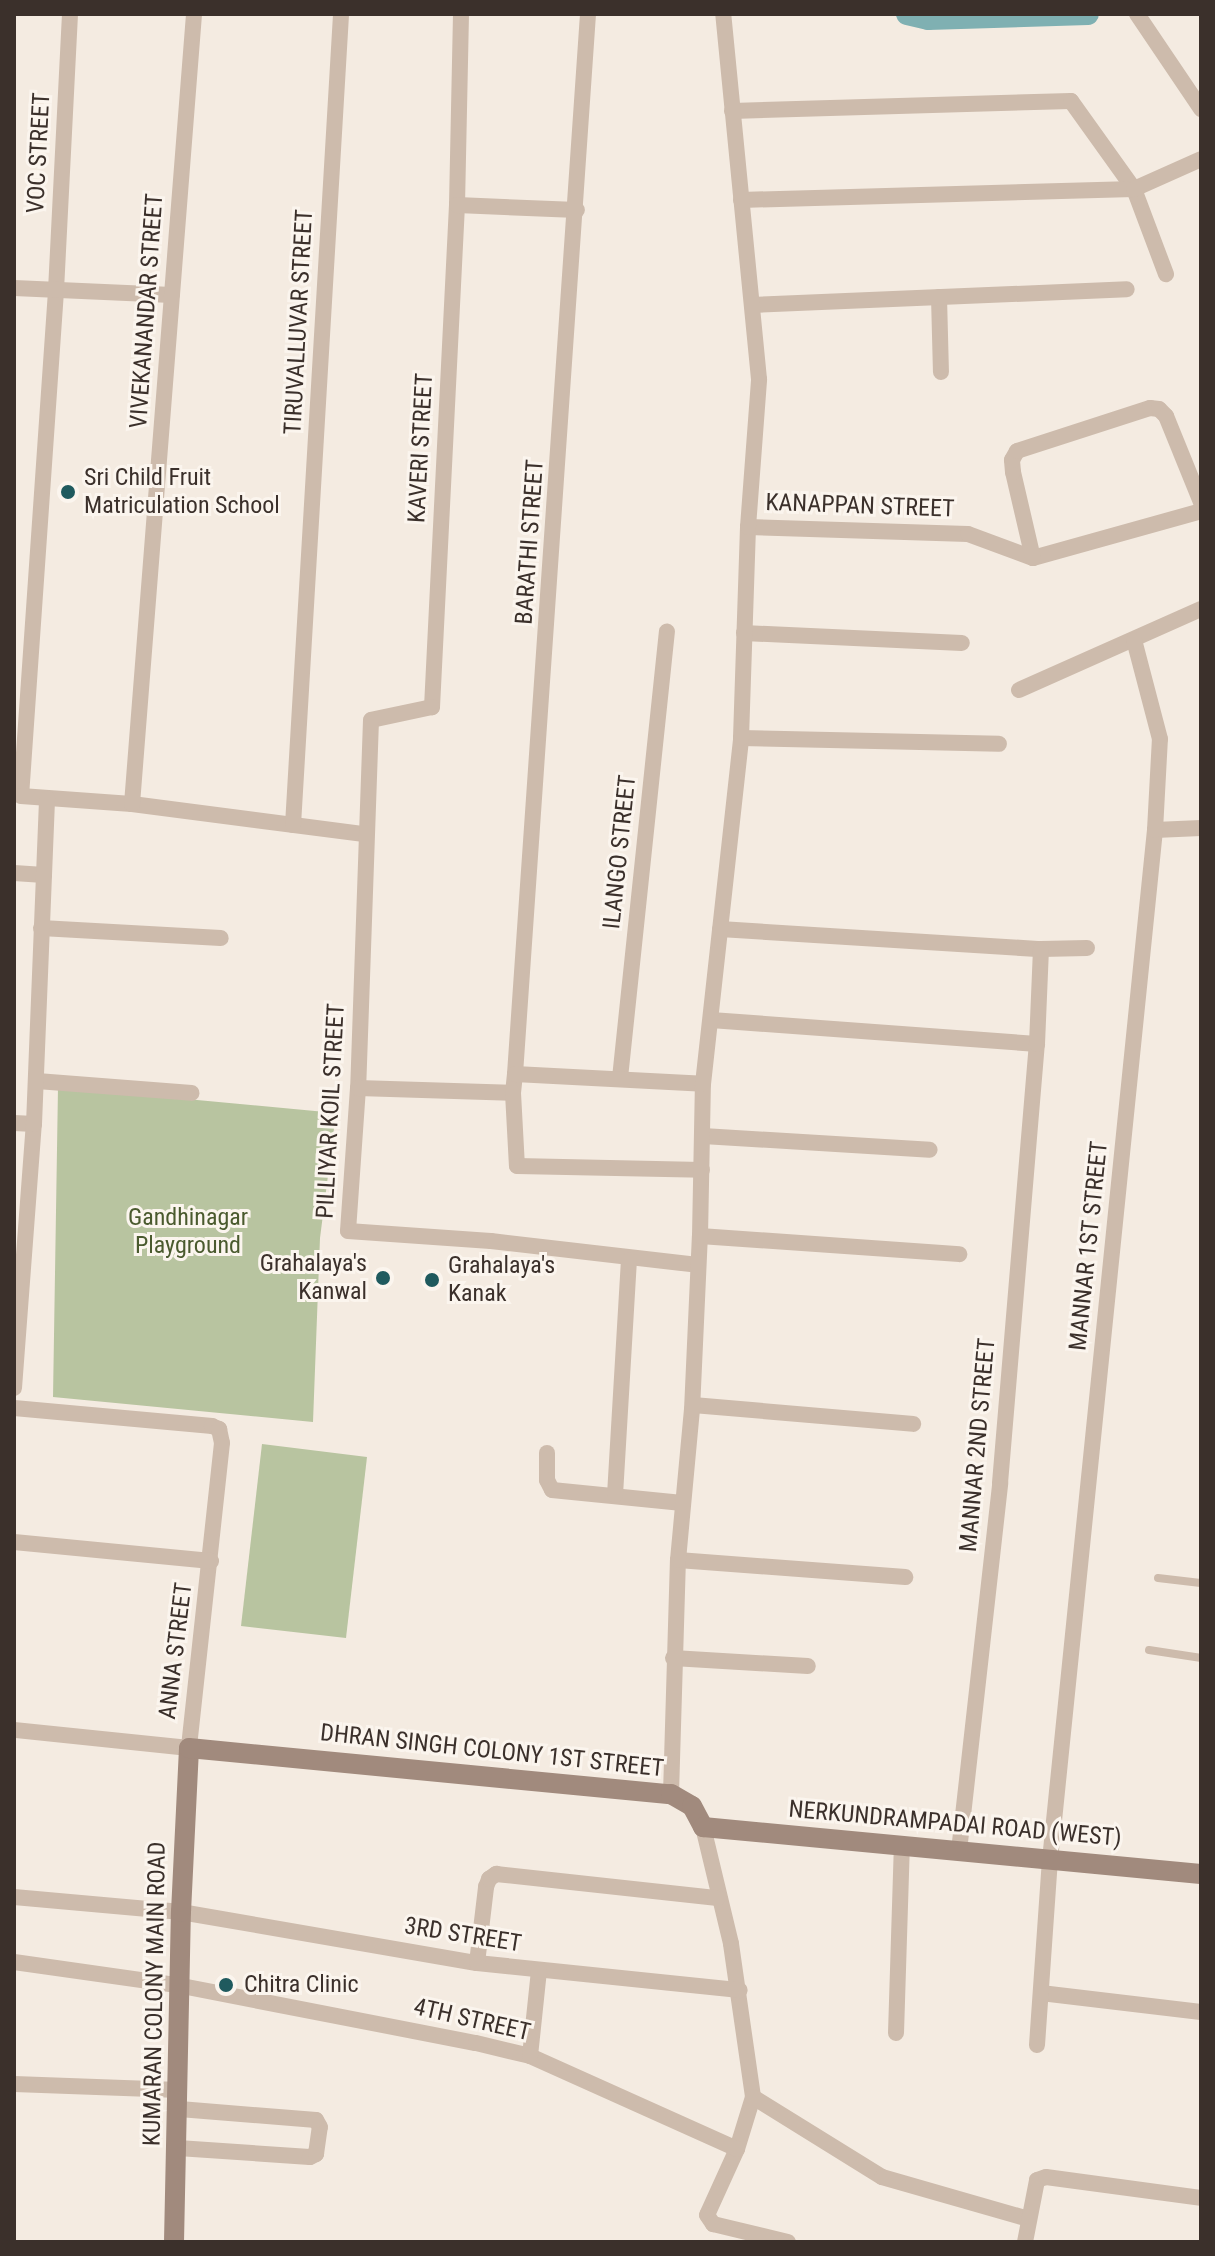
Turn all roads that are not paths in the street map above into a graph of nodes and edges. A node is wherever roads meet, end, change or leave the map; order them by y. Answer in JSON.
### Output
{"nodes":[{"id":1,"x":70,"y":14,"type":"edge"},
{"id":2,"x":194,"y":14,"type":"edge"},
{"id":3,"x":341,"y":14,"type":"edge"},
{"id":4,"x":461,"y":14,"type":"edge"},
{"id":5,"x":588,"y":14,"type":"edge"},
{"id":6,"x":723,"y":14,"type":"edge"},
{"id":7,"x":1143,"y":21,"type":"edge"},
{"id":8,"x":1201,"y":109,"type":"edge"},
{"id":9,"x":732,"y":111,"type":"junction"},
{"id":10,"x":1201,"y":159,"type":"edge"},
{"id":11,"x":1134,"y":189,"type":"junction"},
{"id":12,"x":741,"y":200,"type":"junction"},
{"id":13,"x":457,"y":205,"type":"junction"},
{"id":14,"x":577,"y":210,"type":"junction"},
{"id":15,"x":1166,"y":274,"type":"dead end"},
{"id":16,"x":14,"y":288,"type":"edge"},
{"id":17,"x":1127,"y":289,"type":"dead end"},
{"id":18,"x":56,"y":291,"type":"junction"},
{"id":19,"x":172,"y":295,"type":"junction"},
{"id":20,"x":939,"y":297,"type":"junction"},
{"id":21,"x":752,"y":305,"type":"junction"},
{"id":22,"x":941,"y":372,"type":"dead end"},
{"id":23,"x":1201,"y":502,"type":"edge"},
{"id":24,"x":1201,"y":511,"type":"edge"},
{"id":25,"x":748,"y":527,"type":"junction"},
{"id":26,"x":1033,"y":558,"type":"junction"},
{"id":27,"x":1201,"y":609,"type":"edge"},
{"id":28,"x":667,"y":631,"type":"dead end"},
{"id":29,"x":744,"y":633,"type":"junction"},
{"id":30,"x":1134,"y":640,"type":"junction"},
{"id":31,"x":962,"y":643,"type":"dead end"},
{"id":32,"x":1019,"y":690,"type":"dead end"},
{"id":33,"x":741,"y":738,"type":"junction"},
{"id":34,"x":999,"y":744,"type":"dead end"},
{"id":35,"x":47,"y":798,"type":"junction"},
{"id":36,"x":132,"y":804,"type":"junction"},
{"id":37,"x":293,"y":825,"type":"junction"},
{"id":38,"x":1201,"y":828,"type":"edge"},
{"id":39,"x":1155,"y":830,"type":"junction"},
{"id":40,"x":364,"y":834,"type":"junction"},
{"id":41,"x":14,"y":873,"type":"edge"},
{"id":42,"x":44,"y":875,"type":"junction"},
{"id":43,"x":41,"y":928,"type":"junction"},
{"id":44,"x":720,"y":929,"type":"junction"},
{"id":45,"x":221,"y":938,"type":"dead end"},
{"id":46,"x":1087,"y":948,"type":"dead end"},
{"id":47,"x":1041,"y":949,"type":"junction"},
{"id":48,"x":711,"y":1020,"type":"junction"},
{"id":49,"x":1037,"y":1044,"type":"junction"},
{"id":50,"x":515,"y":1074,"type":"junction"},
{"id":51,"x":620,"y":1078,"type":"junction"},
{"id":52,"x":37,"y":1081,"type":"junction"},
{"id":53,"x":703,"y":1084,"type":"junction"},
{"id":54,"x":358,"y":1088,"type":"junction"},
{"id":55,"x":192,"y":1093,"type":"dead end"},
{"id":56,"x":513,"y":1093,"type":"junction"},
{"id":57,"x":14,"y":1123,"type":"edge"},
{"id":58,"x":34,"y":1124,"type":"junction"},
{"id":59,"x":703,"y":1136,"type":"junction"},
{"id":60,"x":930,"y":1150,"type":"dead end"},
{"id":61,"x":702,"y":1170,"type":"junction"},
{"id":62,"x":700,"y":1236,"type":"junction"},
{"id":63,"x":959,"y":1254,"type":"dead end"},
{"id":64,"x":629,"y":1260,"type":"junction"},
{"id":65,"x":698,"y":1265,"type":"junction"},
{"id":66,"x":14,"y":1388,"type":"edge"},
{"id":67,"x":693,"y":1405,"type":"junction"},
{"id":68,"x":14,"y":1408,"type":"edge"},
{"id":69,"x":913,"y":1424,"type":"dead end"},
{"id":70,"x":547,"y":1453,"type":"dead end"},
{"id":71,"x":615,"y":1495,"type":"junction"},
{"id":72,"x":682,"y":1503,"type":"junction"},
{"id":73,"x":14,"y":1542,"type":"edge"},
{"id":74,"x":678,"y":1560,"type":"junction"},
{"id":75,"x":211,"y":1561,"type":"junction"},
{"id":76,"x":905,"y":1577,"type":"dead end"},
{"id":77,"x":1158,"y":1578,"type":"dead end"},
{"id":78,"x":1201,"y":1583,"type":"edge"},
{"id":79,"x":1149,"y":1650,"type":"dead end"},
{"id":80,"x":673,"y":1658,"type":"junction"},
{"id":81,"x":1201,"y":1658,"type":"edge"},
{"id":82,"x":808,"y":1666,"type":"dead end"},
{"id":83,"x":14,"y":1730,"type":"edge"},
{"id":84,"x":189,"y":1748,"type":"junction"},
{"id":85,"x":671,"y":1794,"type":"junction"},
{"id":86,"x":703,"y":1827,"type":"junction"},
{"id":87,"x":902,"y":1846,"type":"junction"},
{"id":88,"x":959,"y":1851,"type":"junction"},
{"id":89,"x":1050,"y":1860,"type":"junction"},
{"id":90,"x":1201,"y":1874,"type":"edge"},
{"id":91,"x":14,"y":1897,"type":"edge"},
{"id":92,"x":718,"y":1898,"type":"junction"},
{"id":93,"x":181,"y":1912,"type":"junction"},
{"id":94,"x":14,"y":1962,"type":"edge"},
{"id":95,"x":477,"y":1963,"type":"junction"},
{"id":96,"x":539,"y":1970,"type":"junction"},
{"id":97,"x":182,"y":1986,"type":"junction"},
{"id":98,"x":740,"y":1990,"type":"junction"},
{"id":99,"x":1041,"y":1993,"type":"junction"},
{"id":100,"x":1201,"y":2012,"type":"edge"},
{"id":101,"x":896,"y":2033,"type":"dead end"},
{"id":102,"x":1037,"y":2045,"type":"dead end"},
{"id":103,"x":530,"y":2056,"type":"junction"},
{"id":104,"x":14,"y":2084,"type":"edge"},
{"id":105,"x":753,"y":2097,"type":"junction"},
{"id":106,"x":179,"y":2099,"type":"junction"},
{"id":107,"x":178,"y":2148,"type":"junction"},
{"id":108,"x":737,"y":2149,"type":"junction"},
{"id":109,"x":1201,"y":2198,"type":"edge"},
{"id":110,"x":1028,"y":2219,"type":"junction"},
{"id":111,"x":174,"y":2242,"type":"edge"},
{"id":112,"x":788,"y":2242,"type":"edge"},
{"id":113,"x":1025,"y":2242,"type":"edge"}],
"edges":[{"from":1,"to":18,"type":"street","name":"VOC STREET"},
{"from":2,"to":19,"type":"street","name":"VIVEKANANDAR STREET"},
{"from":3,"to":37,"type":"street","name":"TIRUVALLUVAR STREET"},
{"from":4,"to":13,"type":"street","name":"KAVERI STREET"},
{"from":5,"to":14,"type":"street","name":"BARATHI STREET"},
{"from":6,"to":9,"type":"street"},
{"from":7,"to":8,"type":"street"},
{"from":9,"to":11,"type":"street"},
{"from":9,"to":12,"type":"street"},
{"from":10,"to":11,"type":"street"},
{"from":11,"to":12,"type":"street"},
{"from":11,"to":15,"type":"street"},
{"from":12,"to":21,"type":"street"},
{"from":13,"to":14,"type":"street"},
{"from":13,"to":40,"type":"street","name":"KAVERI STREET"},
{"from":14,"to":50,"type":"street","name":"BARATHI STREET"},
{"from":16,"to":18,"type":"street"},
{"from":17,"to":20,"type":"street"},
{"from":18,"to":19,"type":"street"},
{"from":18,"to":35,"type":"street","name":"VOC STREET"},
{"from":19,"to":36,"type":"street","name":"VIVEKANANDAR STREET"},
{"from":20,"to":21,"type":"street"},
{"from":20,"to":22,"type":"street"},
{"from":21,"to":25,"type":"street"},
{"from":23,"to":26,"type":"street"},
{"from":24,"to":26,"type":"street"},
{"from":25,"to":26,"type":"street","name":"KANAPPAN STREET"},
{"from":25,"to":29,"type":"street"},
{"from":27,"to":30,"type":"street"},
{"from":28,"to":51,"type":"street","name":"ILANGO STREET"},
{"from":29,"to":31,"type":"street"},
{"from":29,"to":33,"type":"street"},
{"from":30,"to":32,"type":"street"},
{"from":30,"to":39,"type":"street","name":"MANNAR 1ST STREET"},
{"from":33,"to":34,"type":"street"},
{"from":33,"to":44,"type":"street"},
{"from":35,"to":36,"type":"street"},
{"from":35,"to":42,"type":"street"},
{"from":36,"to":37,"type":"street"},
{"from":37,"to":40,"type":"street"},
{"from":38,"to":39,"type":"street"},
{"from":39,"to":89,"type":"street","name":"MANNAR 1ST STREET"},
{"from":40,"to":54,"type":"street","name":"PILLIYAR KOIL STREET"},
{"from":41,"to":42,"type":"street"},
{"from":42,"to":43,"type":"street"},
{"from":43,"to":45,"type":"street"},
{"from":43,"to":52,"type":"street"},
{"from":44,"to":47,"type":"street"},
{"from":44,"to":48,"type":"street"},
{"from":46,"to":47,"type":"street"},
{"from":47,"to":49,"type":"street","name":"MANNAR 2ND STREET"},
{"from":48,"to":49,"type":"street"},
{"from":48,"to":53,"type":"street"},
{"from":49,"to":88,"type":"street","name":"MANNAR 2ND STREET"},
{"from":50,"to":51,"type":"street"},
{"from":50,"to":56,"type":"street","name":"BARATHI STREET"},
{"from":51,"to":53,"type":"street"},
{"from":52,"to":55,"type":"street"},
{"from":52,"to":58,"type":"street"},
{"from":53,"to":59,"type":"street"},
{"from":54,"to":56,"type":"street"},
{"from":54,"to":64,"type":"street","name":"PILLIYAR KOIL STREET"},
{"from":56,"to":61,"type":"street","name":"BARATHI STREET"},
{"from":57,"to":58,"type":"street"},
{"from":58,"to":66,"type":"street"},
{"from":59,"to":60,"type":"street"},
{"from":59,"to":61,"type":"street"},
{"from":61,"to":62,"type":"street"},
{"from":62,"to":63,"type":"street"},
{"from":62,"to":65,"type":"street"},
{"from":64,"to":65,"type":"street","name":"PILLIYAR KOIL STREET"},
{"from":64,"to":71,"type":"street"},
{"from":65,"to":67,"type":"street"},
{"from":67,"to":69,"type":"street"},
{"from":67,"to":72,"type":"street"},
{"from":68,"to":75,"type":"street","name":"ANNA STREET"},
{"from":70,"to":71,"type":"street"},
{"from":71,"to":72,"type":"street"},
{"from":72,"to":74,"type":"street"},
{"from":73,"to":75,"type":"street"},
{"from":74,"to":76,"type":"street"},
{"from":74,"to":80,"type":"street"},
{"from":75,"to":84,"type":"street","name":"ANNA STREET"},
{"from":77,"to":78,"type":"lane"},
{"from":79,"to":81,"type":"lane"},
{"from":80,"to":82,"type":"street"},
{"from":80,"to":85,"type":"street"},
{"from":83,"to":84,"type":"street"},
{"from":84,"to":85,"type":"street","name":"DHRAN SINGH COLONY 1ST STREET"},
{"from":84,"to":93,"type":"street","name":"KUMARAN COLONY MAIN ROAD"},
{"from":85,"to":86,"type":"street","name":"DHRAN SINGH COLONY 1ST STREET"},
{"from":86,"to":87,"type":"street","name":"NERKUNDRAMPADAI ROAD (WEST)"},
{"from":86,"to":92,"type":"street","name":"DHRAN SINGH COLONY 1ST STREET"},
{"from":87,"to":88,"type":"street","name":"NERKUNDRAMPADAI ROAD (WEST)"},
{"from":87,"to":101,"type":"street"},
{"from":88,"to":89,"type":"street","name":"NERKUNDRAMPADAI ROAD (WEST)"},
{"from":89,"to":90,"type":"street","name":"NERKUNDRAMPADAI ROAD (WEST)"},
{"from":89,"to":99,"type":"street","name":"MANNAR 1ST STREET"},
{"from":91,"to":93,"type":"street","name":"3RD STREET"},
{"from":92,"to":95,"type":"street"},
{"from":92,"to":98,"type":"street","name":"DHRAN SINGH COLONY 1ST STREET"},
{"from":93,"to":95,"type":"street","name":"3RD STREET"},
{"from":93,"to":97,"type":"street","name":"KUMARAN COLONY MAIN ROAD"},
{"from":94,"to":97,"type":"street","name":"4TH STREET"},
{"from":95,"to":96,"type":"street","name":"3RD STREET"},
{"from":96,"to":98,"type":"street","name":"3RD STREET"},
{"from":96,"to":103,"type":"street"},
{"from":97,"to":103,"type":"street","name":"4TH STREET"},
{"from":97,"to":106,"type":"street","name":"KUMARAN COLONY MAIN ROAD"},
{"from":98,"to":105,"type":"street","name":"DHRAN SINGH COLONY 1ST STREET"},
{"from":99,"to":100,"type":"street"},
{"from":99,"to":102,"type":"street","name":"MANNAR 1ST STREET"},
{"from":103,"to":108,"type":"street","name":"4TH STREET"},
{"from":104,"to":106,"type":"street"},
{"from":105,"to":108,"type":"street","name":"DHRAN SINGH COLONY 1ST STREET"},
{"from":105,"to":110,"type":"street"},
{"from":106,"to":107,"type":"street","name":"KUMARAN COLONY MAIN ROAD"},
{"from":106,"to":107,"type":"street"},
{"from":107,"to":111,"type":"street","name":"KUMARAN COLONY MAIN ROAD"},
{"from":108,"to":112,"type":"street","name":"DHRAN SINGH COLONY 1ST STREET"},
{"from":109,"to":110,"type":"street"},
{"from":110,"to":113,"type":"street"}]}
